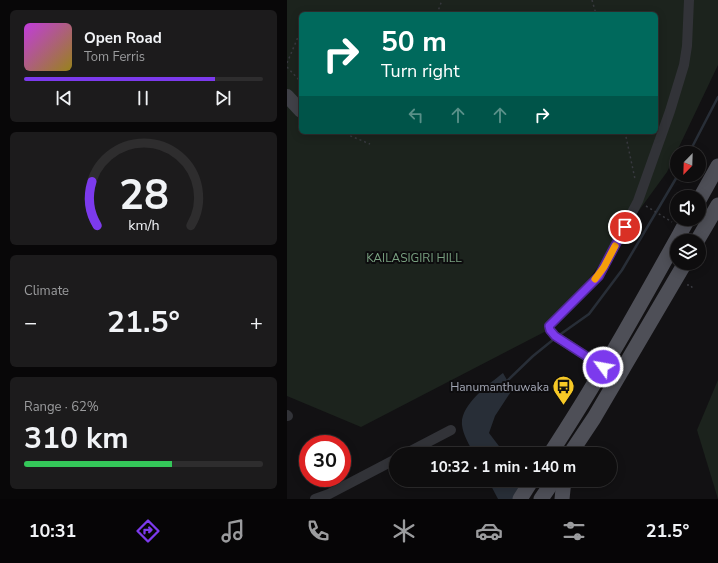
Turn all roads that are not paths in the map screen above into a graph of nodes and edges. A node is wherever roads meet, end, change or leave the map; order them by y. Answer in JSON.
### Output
{"nodes":[{"id":1,"x":689,"y":0,"type":"edge"},
{"id":2,"x":287,"y":96,"type":"edge"},
{"id":3,"x":299,"y":109,"type":"edge"},
{"id":4,"x":718,"y":166,"type":"edge"},
{"id":5,"x":705,"y":190,"type":"edge"},
{"id":6,"x":718,"y":205,"type":"edge"},
{"id":7,"x":684,"y":226,"type":"edge"},
{"id":8,"x":701,"y":234,"type":"edge"},
{"id":9,"x":681,"y":270,"type":"edge"},
{"id":10,"x":603,"y":367,"type":"junction"},
{"id":11,"x":451,"y":430,"type":"dead end"},
{"id":12,"x":418,"y":447,"type":"edge"},
{"id":13,"x":554,"y":447,"type":"edge"},
{"id":14,"x":574,"y":447,"type":"edge"},
{"id":15,"x":389,"y":463,"type":"edge"},
{"id":16,"x":549,"y":487,"type":"edge"},
{"id":17,"x":563,"y":487,"type":"edge"},
{"id":18,"x":315,"y":499,"type":"edge"},
{"id":19,"x":541,"y":499,"type":"edge"},
{"id":20,"x":562,"y":499,"type":"edge"}],
"edges":[{"from":1,"to":10,"type":"street"},
{"from":2,"to":3,"type":"street"},
{"from":4,"to":5,"type":"main road"},
{"from":6,"to":8,"type":"main road"},
{"from":7,"to":10,"type":"main road"},
{"from":9,"to":14,"type":"main road"},
{"from":10,"to":13,"type":"main road"},
{"from":11,"to":12,"type":"street"},
{"from":15,"to":18,"type":"street"},
{"from":16,"to":19,"type":"main road"},
{"from":17,"to":20,"type":"main road"}]}
